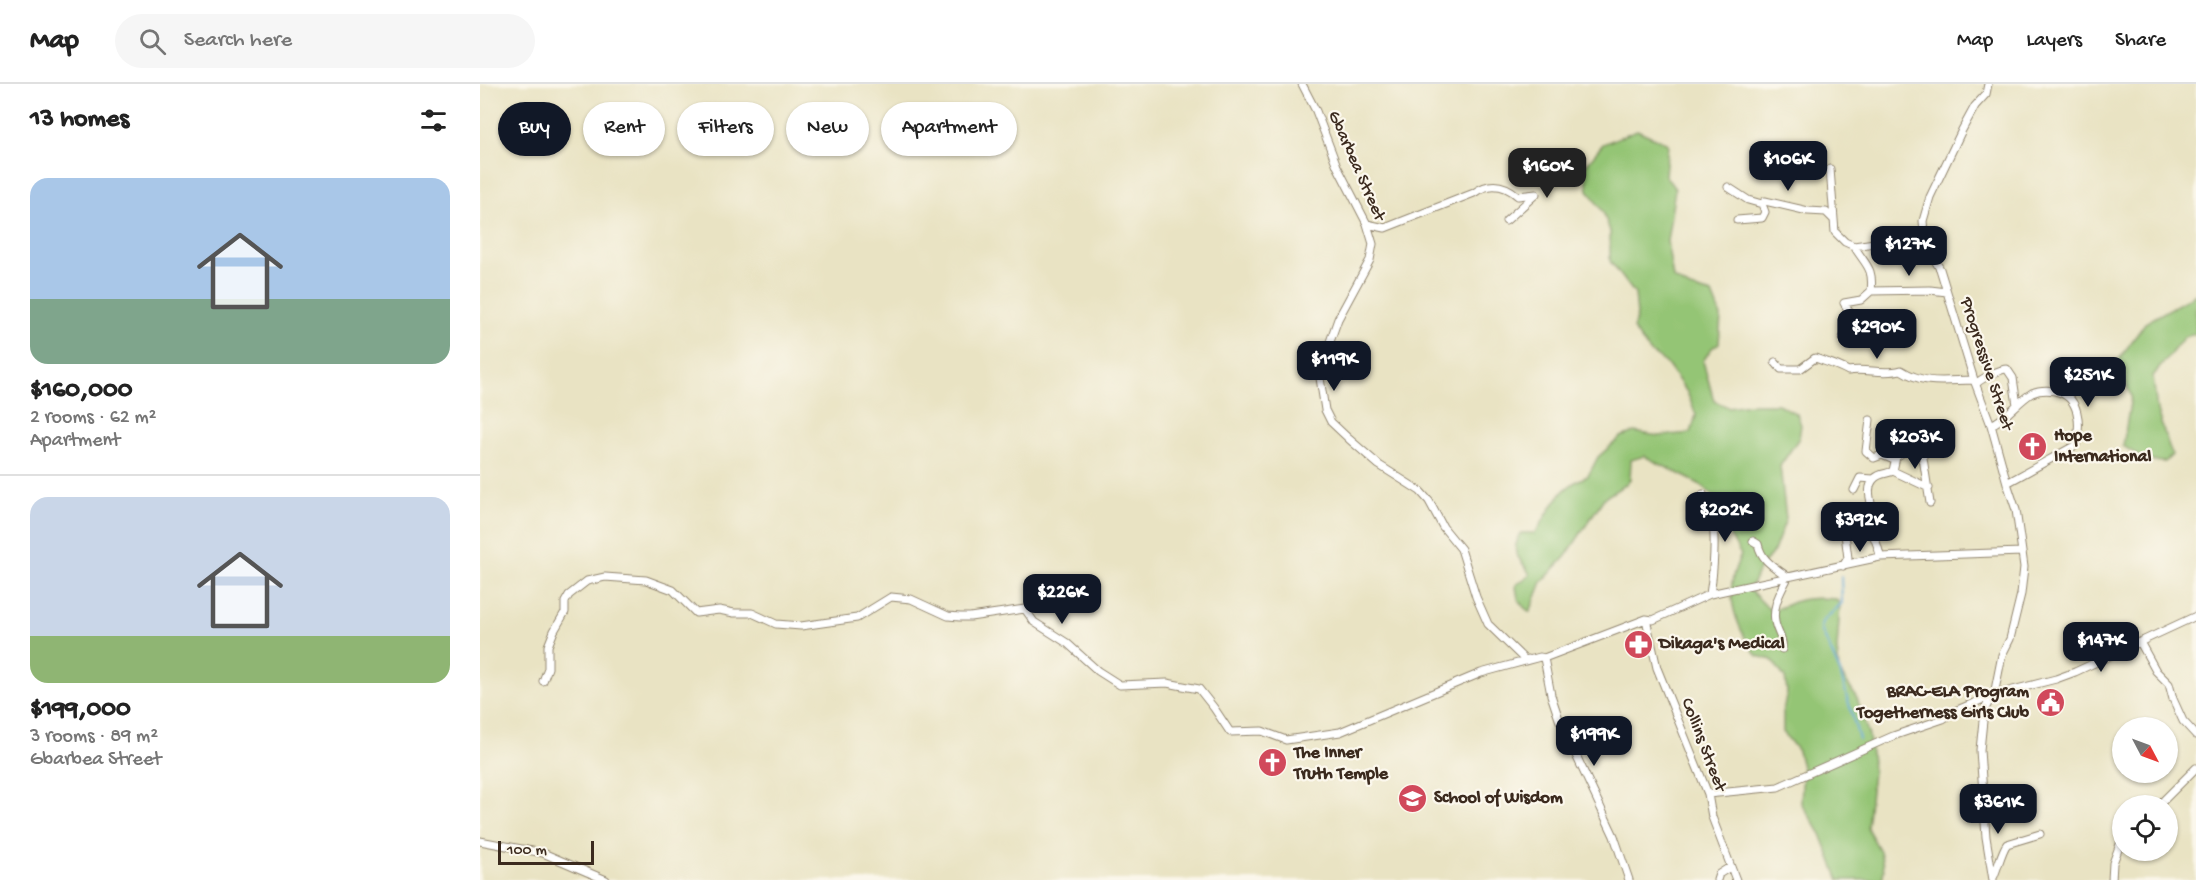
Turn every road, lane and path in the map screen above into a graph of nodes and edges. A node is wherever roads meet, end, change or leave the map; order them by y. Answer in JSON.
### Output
{"nodes":[{"id":1,"x":1302,"y":84,"type":"edge"},
{"id":2,"x":1988,"y":84,"type":"edge"},
{"id":3,"x":1830,"y":169,"type":"dead end"},
{"id":4,"x":1728,"y":187,"type":"dead end"},
{"id":5,"x":1762,"y":204,"type":"junction"},
{"id":6,"x":1833,"y":219,"type":"junction"},
{"id":7,"x":1737,"y":220,"type":"dead end"},
{"id":8,"x":1506,"y":221,"type":"dead end"},
{"id":9,"x":1367,"y":224,"type":"junction"},
{"id":10,"x":1925,"y":243,"type":"junction"},
{"id":11,"x":1854,"y":246,"type":"junction"},
{"id":12,"x":1871,"y":291,"type":"junction"},
{"id":13,"x":1947,"y":292,"type":"junction"},
{"id":14,"x":1843,"y":338,"type":"dead end"},
{"id":15,"x":1775,"y":362,"type":"dead end"},
{"id":16,"x":1975,"y":382,"type":"junction"},
{"id":17,"x":2017,"y":405,"type":"junction"},
{"id":18,"x":1870,"y":420,"type":"dead end"},
{"id":19,"x":1991,"y":425,"type":"junction"},
{"id":20,"x":1894,"y":460,"type":"junction"},
{"id":21,"x":1893,"y":471,"type":"junction"},
{"id":22,"x":1873,"y":479,"type":"junction"},
{"id":23,"x":2007,"y":483,"type":"junction"},
{"id":24,"x":1929,"y":488,"type":"junction"},
{"id":25,"x":1854,"y":490,"type":"dead end"},
{"id":26,"x":1703,"y":494,"type":"dead end"},
{"id":27,"x":1930,"y":503,"type":"dead end"},
{"id":28,"x":1845,"y":534,"type":"dead end"},
{"id":29,"x":1753,"y":541,"type":"dead end"},
{"id":30,"x":2022,"y":552,"type":"junction"},
{"id":31,"x":1880,"y":557,"type":"junction"},
{"id":32,"x":1842,"y":566,"type":"junction"},
{"id":33,"x":1788,"y":577,"type":"junction"},
{"id":34,"x":1710,"y":594,"type":"junction"},
{"id":35,"x":2196,"y":616,"type":"edge"},
{"id":36,"x":1646,"y":619,"type":"junction"},
{"id":37,"x":2140,"y":642,"type":"junction"},
{"id":38,"x":1782,"y":649,"type":"dead end"},
{"id":39,"x":1542,"y":658,"type":"junction"},
{"id":40,"x":543,"y":681,"type":"dead end"},
{"id":41,"x":1993,"y":695,"type":"junction"},
{"id":42,"x":2196,"y":735,"type":"edge"},
{"id":43,"x":2196,"y":768,"type":"edge"},
{"id":44,"x":1708,"y":794,"type":"junction"},
{"id":45,"x":2169,"y":795,"type":"edge"},
{"id":46,"x":2040,"y":834,"type":"dead end"},
{"id":47,"x":480,"y":841,"type":"edge"},
{"id":48,"x":2114,"y":861,"type":"edge"},
{"id":49,"x":1730,"y":867,"type":"junction"},
{"id":50,"x":592,"y":878,"type":"edge"},
{"id":51,"x":1993,"y":879,"type":"edge"},
{"id":52,"x":606,"y":880,"type":"edge"},
{"id":53,"x":1629,"y":880,"type":"edge"},
{"id":54,"x":1717,"y":880,"type":"edge"},
{"id":55,"x":1736,"y":880,"type":"edge"},
{"id":56,"x":2112,"y":880,"type":"edge"}],
"edges":[{"from":1,"to":9,"type":"street","name":"Gbarbea Street"},
{"from":2,"to":10,"type":"street","name":"Progressive Street"},
{"from":3,"to":6,"type":"street"},
{"from":4,"to":5,"type":"street"},
{"from":5,"to":6,"type":"street"},
{"from":5,"to":7,"type":"street"},
{"from":6,"to":11,"type":"street"},
{"from":8,"to":9,"type":"street"},
{"from":9,"to":39,"type":"street","name":"Gbarbea Street"},
{"from":10,"to":11,"type":"street"},
{"from":10,"to":13,"type":"street","name":"Progressive Street"},
{"from":11,"to":12,"type":"street"},
{"from":12,"to":13,"type":"street"},
{"from":12,"to":14,"type":"street"},
{"from":13,"to":16,"type":"street","name":"Progressive Street"},
{"from":15,"to":16,"type":"street"},
{"from":16,"to":17,"type":"street"},
{"from":16,"to":19,"type":"street","name":"Progressive Street"},
{"from":17,"to":19,"type":"street"},
{"from":17,"to":23,"type":"street"},
{"from":18,"to":20,"type":"street"},
{"from":19,"to":23,"type":"street","name":"Progressive Street"},
{"from":20,"to":21,"type":"street"},
{"from":20,"to":24,"type":"street"},
{"from":21,"to":22,"type":"street"},
{"from":21,"to":24,"type":"street"},
{"from":22,"to":25,"type":"street"},
{"from":22,"to":31,"type":"street"},
{"from":23,"to":30,"type":"street","name":"Progressive Street"},
{"from":24,"to":27,"type":"street"},
{"from":26,"to":34,"type":"street"},
{"from":28,"to":32,"type":"street"},
{"from":29,"to":33,"type":"street"},
{"from":30,"to":31,"type":"street"},
{"from":30,"to":41,"type":"street","name":"Progressive Street"},
{"from":31,"to":32,"type":"street"},
{"from":32,"to":33,"type":"street"},
{"from":33,"to":34,"type":"street"},
{"from":33,"to":38,"type":"street"},
{"from":34,"to":36,"type":"street"},
{"from":35,"to":37,"type":"street"},
{"from":36,"to":39,"type":"street"},
{"from":36,"to":44,"type":"street","name":"Collins Street"},
{"from":37,"to":41,"type":"street"},
{"from":37,"to":42,"type":"street"},
{"from":39,"to":40,"type":"street"},
{"from":39,"to":53,"type":"street"},
{"from":41,"to":44,"type":"street"},
{"from":41,"to":51,"type":"street","name":"Progressive Street"},
{"from":43,"to":45,"type":"street"},
{"from":44,"to":49,"type":"street","name":"Collins Street"},
{"from":46,"to":51,"type":"street"},
{"from":47,"to":50,"type":"street"},
{"from":48,"to":56,"type":"street"},
{"from":49,"to":54,"type":"street"},
{"from":49,"to":55,"type":"street","name":"Collins Street"},
{"from":50,"to":52,"type":"street"}]}
